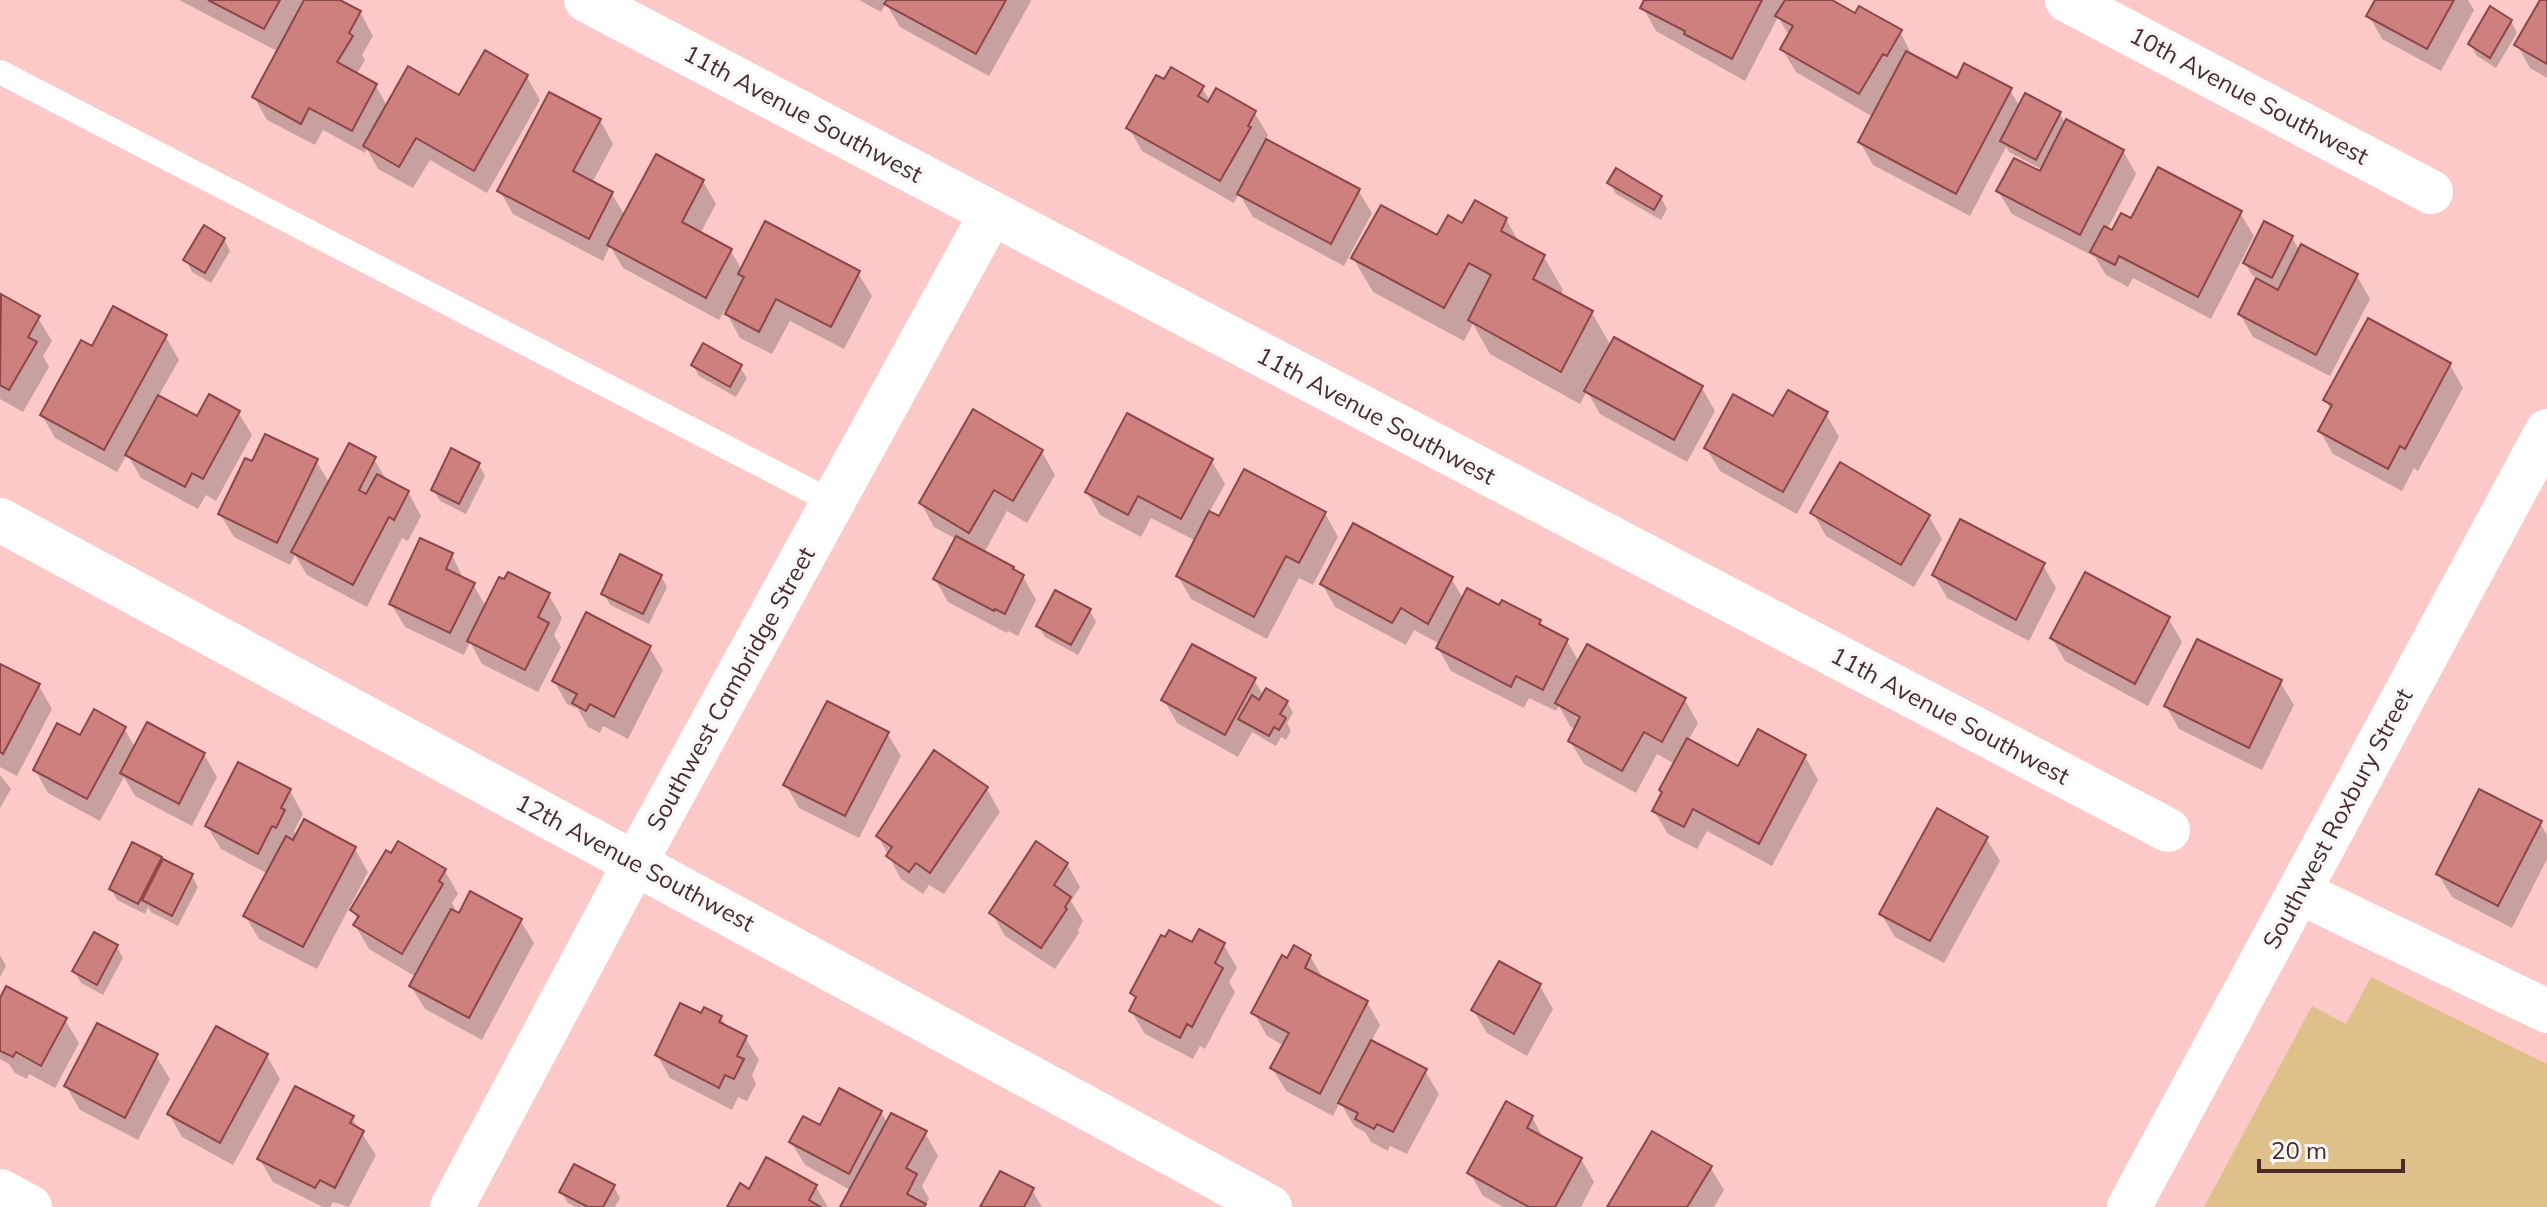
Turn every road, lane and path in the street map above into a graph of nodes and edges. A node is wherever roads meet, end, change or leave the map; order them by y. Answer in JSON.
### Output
{"nodes":[{"id":1,"x":586,"y":0,"type":"edge"},
{"id":2,"x":2067,"y":0,"type":"edge"},
{"id":3,"x":0,"y":72,"type":"edge"},
{"id":4,"x":2431,"y":192,"type":"dead end"},
{"id":5,"x":991,"y":214,"type":"junction"},
{"id":6,"x":2547,"y":431,"type":"edge"},
{"id":7,"x":834,"y":503,"type":"junction"},
{"id":8,"x":0,"y":520,"type":"edge"},
{"id":9,"x":2168,"y":830,"type":"dead end"},
{"id":10,"x":635,"y":863,"type":"junction"},
{"id":11,"x":2299,"y":892,"type":"junction"},
{"id":12,"x":2547,"y":1011,"type":"edge"},
{"id":13,"x":0,"y":1191,"type":"edge"},
{"id":14,"x":30,"y":1207,"type":"edge"},
{"id":15,"x":452,"y":1207,"type":"edge"},
{"id":16,"x":1270,"y":1207,"type":"edge"},
{"id":17,"x":2129,"y":1207,"type":"edge"}],
"edges":[{"from":1,"to":5,"type":"street","name":"11th Avenue Southwest"},
{"from":2,"to":4,"type":"street","name":"10th Avenue Southwest"},
{"from":3,"to":7,"type":"lane"},
{"from":5,"to":7,"type":"street","name":"Southwest Cambridge Street"},
{"from":5,"to":9,"type":"street","name":"11th Avenue Southwest"},
{"from":6,"to":11,"type":"street","name":"Southwest Roxbury Street"},
{"from":7,"to":10,"type":"street","name":"Southwest Cambridge Street"},
{"from":8,"to":10,"type":"street","name":"12th Avenue Southwest"},
{"from":10,"to":15,"type":"street","name":"Southwest Cambridge Street"},
{"from":10,"to":16,"type":"street","name":"12th Avenue Southwest"},
{"from":11,"to":12,"type":"street"},
{"from":11,"to":17,"type":"street","name":"Southwest Roxbury Street"},
{"from":13,"to":14,"type":"street"}]}
